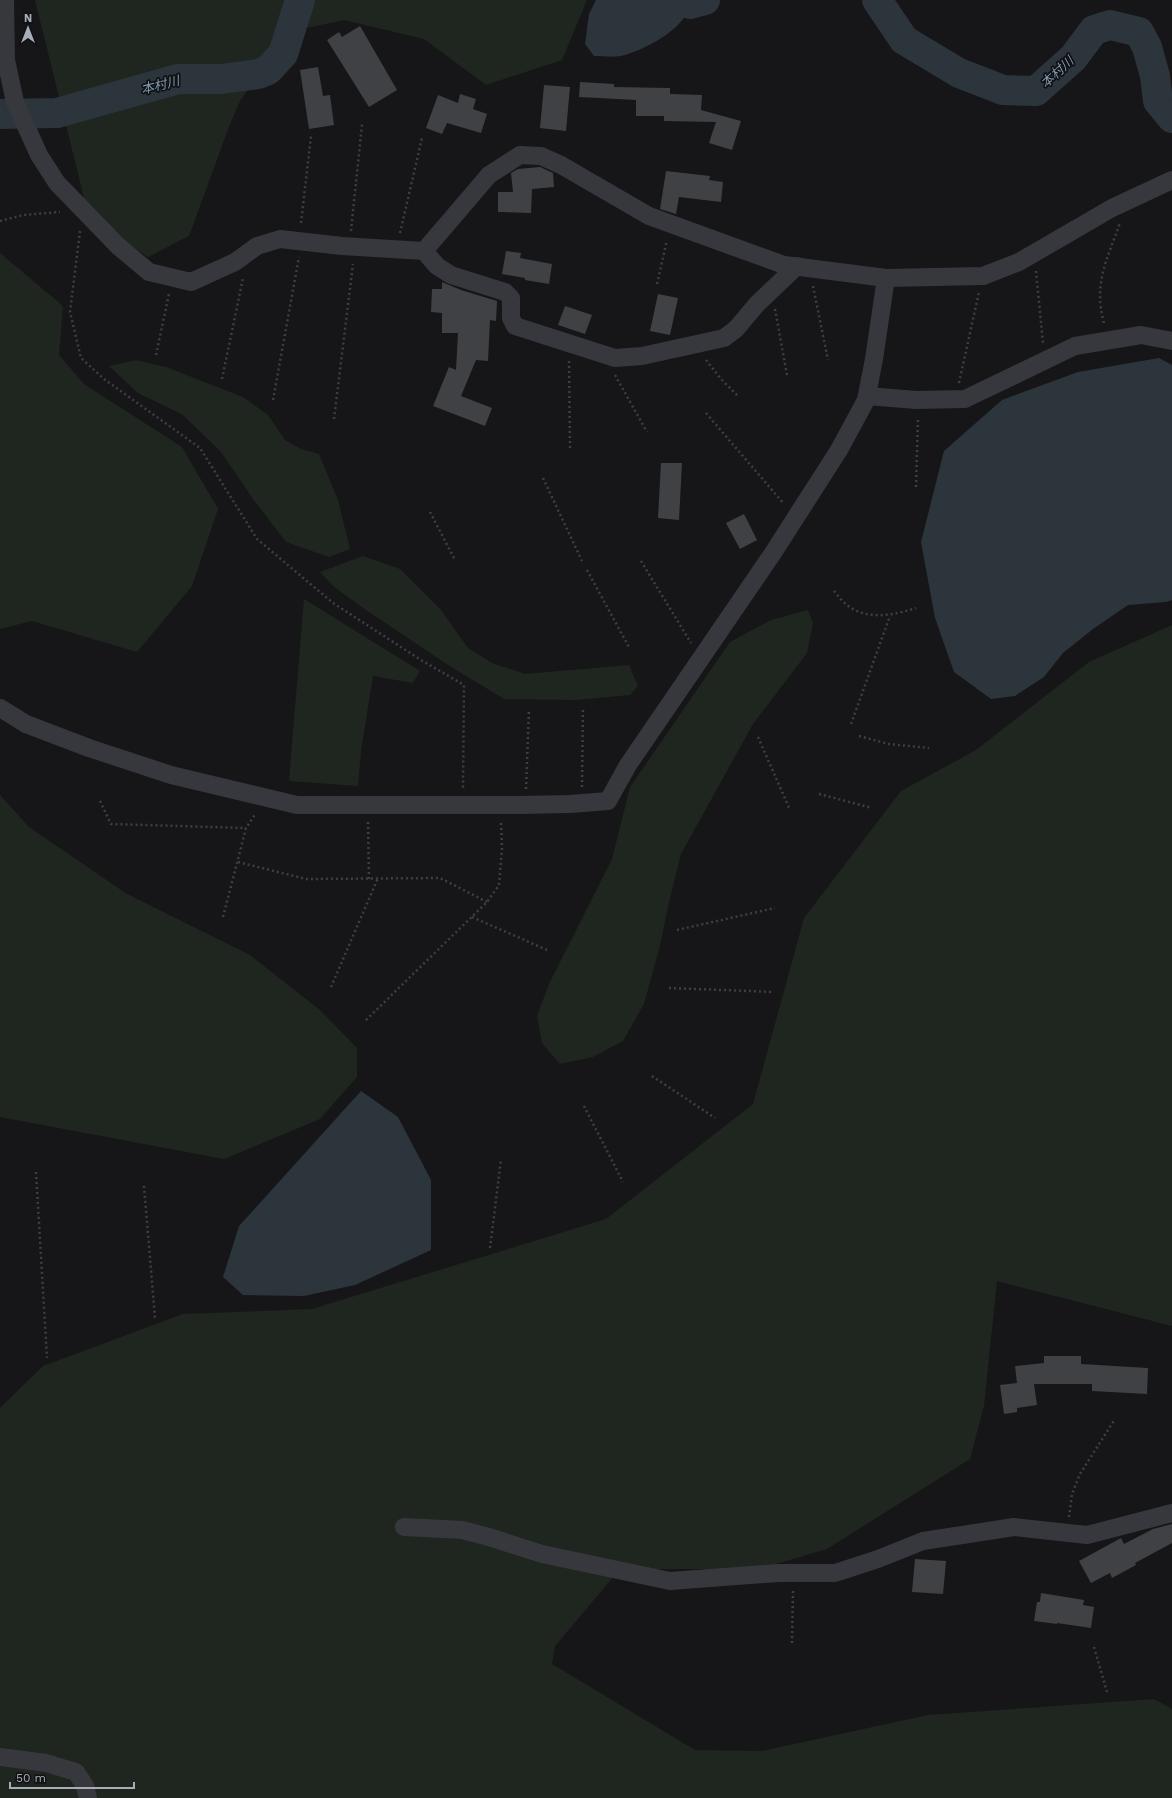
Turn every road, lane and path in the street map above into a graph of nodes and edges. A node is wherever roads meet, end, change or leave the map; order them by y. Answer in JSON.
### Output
{"nodes":[{"id":1,"x":5,"y":0,"type":"edge"},
{"id":2,"x":362,"y":124,"type":"dead end"},
{"id":3,"x":311,"y":136,"type":"dead end"},
{"id":4,"x":422,"y":138,"type":"dead end"},
{"id":5,"x":1172,"y":180,"type":"edge"},
{"id":6,"x":84,"y":209,"type":"junction"},
{"id":7,"x":0,"y":221,"type":"edge"},
{"id":8,"x":1120,"y":222,"type":"dead end"},
{"id":9,"x":301,"y":223,"type":"dead end"},
{"id":10,"x":351,"y":232,"type":"dead end"},
{"id":11,"x":667,"y":238,"type":"dead end"},
{"id":12,"x":398,"y":240,"type":"dead end"},
{"id":13,"x":300,"y":251,"type":"dead end"},
{"id":14,"x":424,"y":251,"type":"junction"},
{"id":15,"x":353,"y":259,"type":"dead end"},
{"id":16,"x":797,"y":266,"type":"junction"},
{"id":17,"x":1036,"y":266,"type":"dead end"},
{"id":18,"x":243,"y":276,"type":"dead end"},
{"id":19,"x":886,"y":278,"type":"junction"},
{"id":20,"x":812,"y":283,"type":"dead end"},
{"id":21,"x":657,"y":284,"type":"dead end"},
{"id":22,"x":980,"y":286,"type":"dead end"},
{"id":23,"x":170,"y":290,"type":"dead end"},
{"id":24,"x":775,"y":307,"type":"dead end"},
{"id":25,"x":1104,"y":323,"type":"dead end"},
{"id":26,"x":1172,"y":340,"type":"edge"},
{"id":27,"x":1043,"y":344,"type":"dead end"},
{"id":28,"x":156,"y":355,"type":"dead end"},
{"id":29,"x":704,"y":357,"type":"dead end"},
{"id":30,"x":569,"y":360,"type":"dead end"},
{"id":31,"x":828,"y":360,"type":"dead end"},
{"id":32,"x":612,"y":370,"type":"dead end"},
{"id":33,"x":787,"y":376,"type":"dead end"},
{"id":34,"x":222,"y":379,"type":"dead end"},
{"id":35,"x":959,"y":386,"type":"dead end"},
{"id":36,"x":738,"y":396,"type":"dead end"},
{"id":37,"x":867,"y":396,"type":"junction"},
{"id":38,"x":273,"y":400,"type":"dead end"},
{"id":39,"x":918,"y":411,"type":"dead end"},
{"id":40,"x":706,"y":413,"type":"dead end"},
{"id":41,"x":334,"y":419,"type":"dead end"},
{"id":42,"x":647,"y":432,"type":"dead end"},
{"id":43,"x":570,"y":448,"type":"dead end"},
{"id":44,"x":543,"y":478,"type":"dead end"},
{"id":45,"x":916,"y":487,"type":"dead end"},
{"id":46,"x":786,"y":507,"type":"dead end"},
{"id":47,"x":430,"y":512,"type":"dead end"},
{"id":48,"x":455,"y":560,"type":"dead end"},
{"id":49,"x":582,"y":561,"type":"dead end"},
{"id":50,"x":641,"y":561,"type":"dead end"},
{"id":51,"x":587,"y":570,"type":"dead end"},
{"id":52,"x":834,"y":591,"type":"dead end"},
{"id":53,"x":916,"y":608,"type":"dead end"},
{"id":54,"x":890,"y":616,"type":"junction"},
{"id":55,"x":691,"y":644,"type":"dead end"},
{"id":56,"x":630,"y":650,"type":"dead end"},
{"id":57,"x":0,"y":708,"type":"edge"},
{"id":58,"x":583,"y":708,"type":"dead end"},
{"id":59,"x":530,"y":709,"type":"dead end"},
{"id":60,"x":851,"y":724,"type":"dead end"},
{"id":61,"x":758,"y":736,"type":"dead end"},
{"id":62,"x":859,"y":736,"type":"dead end"},
{"id":63,"x":929,"y":748,"type":"dead end"},
{"id":64,"x":582,"y":790,"type":"dead end"},
{"id":65,"x":819,"y":794,"type":"dead end"},
{"id":66,"x":526,"y":796,"type":"dead end"},
{"id":67,"x":100,"y":801,"type":"dead end"},
{"id":68,"x":463,"y":804,"type":"junction"},
{"id":69,"x":872,"y":808,"type":"dead end"},
{"id":70,"x":258,"y":810,"type":"dead end"},
{"id":71,"x":790,"y":810,"type":"dead end"},
{"id":72,"x":501,"y":818,"type":"dead end"},
{"id":73,"x":368,"y":820,"type":"dead end"},
{"id":74,"x":246,"y":828,"type":"junction"},
{"id":75,"x":238,"y":862,"type":"junction"},
{"id":76,"x":378,"y":878,"type":"junction"},
{"id":77,"x":369,"y":879,"type":"junction"},
{"id":78,"x":487,"y":902,"type":"junction"},
{"id":79,"x":775,"y":908,"type":"dead end"},
{"id":80,"x":223,"y":917,"type":"dead end"},
{"id":81,"x":472,"y":917,"type":"junction"},
{"id":82,"x":677,"y":930,"type":"dead end"},
{"id":83,"x":547,"y":950,"type":"dead end"},
{"id":84,"x":331,"y":987,"type":"dead end"},
{"id":85,"x":669,"y":988,"type":"dead end"},
{"id":86,"x":774,"y":992,"type":"dead end"},
{"id":87,"x":366,"y":1020,"type":"dead end"},
{"id":88,"x":652,"y":1076,"type":"dead end"},
{"id":89,"x":584,"y":1106,"type":"dead end"},
{"id":90,"x":715,"y":1118,"type":"dead end"},
{"id":91,"x":500,"y":1159,"type":"dead end"},
{"id":92,"x":36,"y":1172,"type":"dead end"},
{"id":93,"x":623,"y":1182,"type":"dead end"},
{"id":94,"x":144,"y":1186,"type":"dead end"},
{"id":95,"x":490,"y":1248,"type":"dead end"},
{"id":96,"x":155,"y":1318,"type":"dead end"},
{"id":97,"x":47,"y":1358,"type":"dead end"},
{"id":98,"x":1115,"y":1419,"type":"dead end"},
{"id":99,"x":1172,"y":1513,"type":"edge"},
{"id":100,"x":1068,"y":1519,"type":"dead end"},
{"id":101,"x":404,"y":1527,"type":"dead end"},
{"id":102,"x":793,"y":1585,"type":"dead end"},
{"id":103,"x":792,"y":1643,"type":"dead end"},
{"id":104,"x":1094,"y":1648,"type":"dead end"},
{"id":105,"x":1107,"y":1692,"type":"dead end"},
{"id":106,"x":0,"y":1757,"type":"edge"},
{"id":107,"x":88,"y":1798,"type":"edge"}],
"edges":[{"from":1,"to":6,"type":"street"},
{"from":2,"to":10,"type":"path"},
{"from":3,"to":9,"type":"path"},
{"from":4,"to":12,"type":"path"},
{"from":5,"to":19,"type":"street"},
{"from":6,"to":7,"type":"path"},
{"from":6,"to":14,"type":"street"},
{"from":6,"to":68,"type":"path"},
{"from":8,"to":25,"type":"path"},
{"from":11,"to":21,"type":"path"},
{"from":13,"to":38,"type":"path"},
{"from":14,"to":16,"type":"street"},
{"from":14,"to":16,"type":"street"},
{"from":15,"to":41,"type":"path"},
{"from":16,"to":19,"type":"street"},
{"from":17,"to":27,"type":"path"},
{"from":18,"to":34,"type":"path"},
{"from":19,"to":37,"type":"street"},
{"from":20,"to":31,"type":"path"},
{"from":22,"to":35,"type":"path"},
{"from":23,"to":28,"type":"path"},
{"from":24,"to":33,"type":"path"},
{"from":26,"to":37,"type":"street"},
{"from":29,"to":36,"type":"path"},
{"from":30,"to":43,"type":"path"},
{"from":32,"to":42,"type":"path"},
{"from":37,"to":68,"type":"street"},
{"from":39,"to":45,"type":"path"},
{"from":40,"to":46,"type":"path"},
{"from":44,"to":49,"type":"path"},
{"from":47,"to":48,"type":"path"},
{"from":50,"to":55,"type":"path"},
{"from":51,"to":56,"type":"path"},
{"from":52,"to":54,"type":"path"},
{"from":53,"to":54,"type":"path"},
{"from":54,"to":60,"type":"path"},
{"from":57,"to":68,"type":"street"},
{"from":58,"to":64,"type":"path"},
{"from":59,"to":66,"type":"path"},
{"from":61,"to":71,"type":"path"},
{"from":62,"to":63,"type":"path"},
{"from":65,"to":69,"type":"path"},
{"from":67,"to":74,"type":"path"},
{"from":70,"to":74,"type":"path"},
{"from":72,"to":78,"type":"path"},
{"from":73,"to":77,"type":"path"},
{"from":74,"to":75,"type":"path"},
{"from":75,"to":77,"type":"path"},
{"from":75,"to":80,"type":"path"},
{"from":76,"to":77,"type":"path"},
{"from":76,"to":78,"type":"path"},
{"from":76,"to":84,"type":"path"},
{"from":78,"to":81,"type":"path"},
{"from":79,"to":82,"type":"path"},
{"from":81,"to":83,"type":"path"},
{"from":81,"to":87,"type":"path"},
{"from":85,"to":86,"type":"path"},
{"from":88,"to":90,"type":"path"},
{"from":89,"to":93,"type":"path"},
{"from":91,"to":95,"type":"path"},
{"from":92,"to":97,"type":"path"},
{"from":94,"to":96,"type":"path"},
{"from":98,"to":100,"type":"path"},
{"from":99,"to":101,"type":"street"},
{"from":102,"to":103,"type":"path"},
{"from":104,"to":105,"type":"path"},
{"from":106,"to":107,"type":"street"}]}
